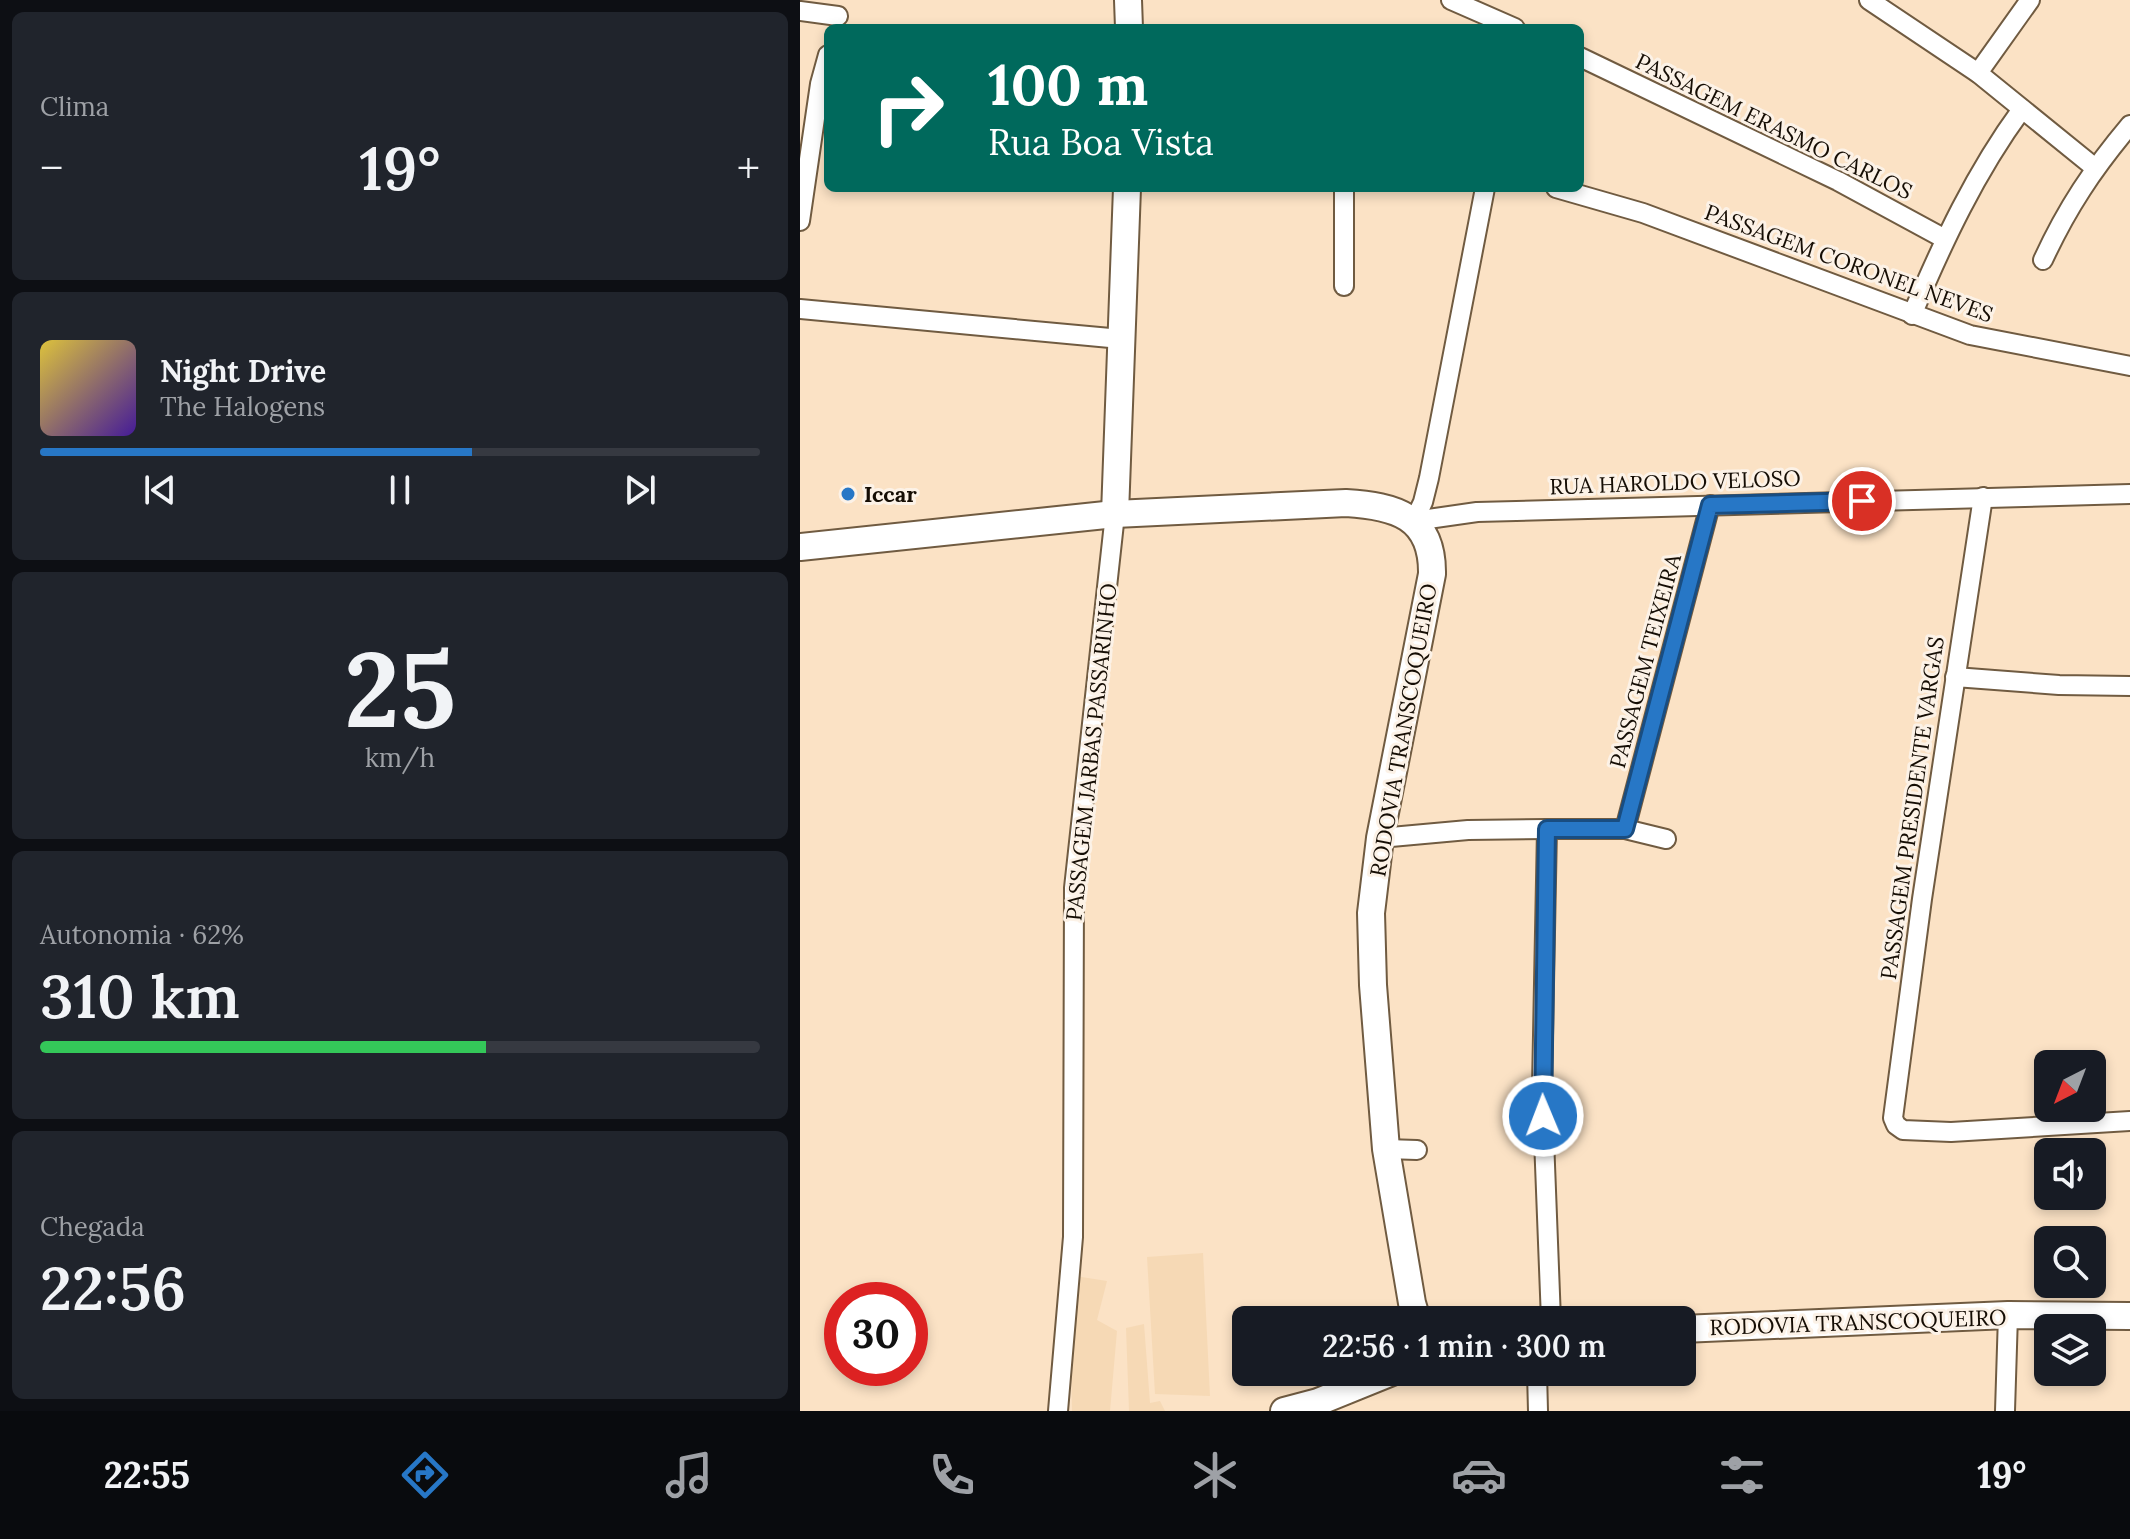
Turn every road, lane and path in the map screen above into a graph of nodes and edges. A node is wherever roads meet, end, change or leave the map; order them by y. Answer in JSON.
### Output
{"nodes":[{"id":1,"x":1128,"y":0,"type":"edge"},
{"id":2,"x":1451,"y":0,"type":"edge"},
{"id":3,"x":2030,"y":0,"type":"edge"},
{"id":4,"x":1878,"y":3,"type":"edge"},
{"id":5,"x":800,"y":11,"type":"edge"},
{"id":6,"x":839,"y":15,"type":"edge"},
{"id":7,"x":1129,"y":24,"type":"edge"},
{"id":8,"x":1506,"y":24,"type":"edge"},
{"id":9,"x":1584,"y":59,"type":"edge"},
{"id":10,"x":824,"y":71,"type":"edge"},
{"id":11,"x":1978,"y":73,"type":"junction"},
{"id":12,"x":800,"y":83,"type":"edge"},
{"id":13,"x":820,"y":84,"type":"junction"},
{"id":14,"x":2022,"y":109,"type":"junction"},
{"id":15,"x":2130,"y":125,"type":"edge"},
{"id":16,"x":2094,"y":167,"type":"junction"},
{"id":17,"x":1127,"y":192,"type":"edge"},
{"id":18,"x":1344,"y":192,"type":"edge"},
{"id":19,"x":1484,"y":192,"type":"edge"},
{"id":20,"x":1570,"y":192,"type":"edge"},
{"id":21,"x":801,"y":213,"type":"edge"},
{"id":22,"x":1945,"y":239,"type":"junction"},
{"id":23,"x":2043,"y":260,"type":"dead end"},
{"id":24,"x":1344,"y":286,"type":"dead end"},
{"id":25,"x":800,"y":309,"type":"edge"},
{"id":26,"x":1912,"y":315,"type":"junction"},
{"id":27,"x":1121,"y":339,"type":"junction"},
{"id":28,"x":2130,"y":366,"type":"edge"},
{"id":29,"x":2130,"y":494,"type":"edge"},
{"id":30,"x":1983,"y":497,"type":"junction"},
{"id":31,"x":1710,"y":505,"type":"junction"},
{"id":32,"x":1115,"y":514,"type":"junction"},
{"id":33,"x":1414,"y":521,"type":"junction"},
{"id":34,"x":800,"y":547,"type":"edge"},
{"id":35,"x":1955,"y":677,"type":"junction"},
{"id":36,"x":2130,"y":686,"type":"edge"},
{"id":37,"x":1547,"y":829,"type":"junction"},
{"id":38,"x":1625,"y":829,"type":"junction"},
{"id":39,"x":1380,"y":838,"type":"junction"},
{"id":40,"x":1666,"y":839,"type":"dead end"},
{"id":41,"x":2130,"y":1121,"type":"edge"},
{"id":42,"x":1386,"y":1149,"type":"junction"},
{"id":43,"x":1417,"y":1150,"type":"dead end"},
{"id":44,"x":1413,"y":1306,"type":"edge"},
{"id":45,"x":1550,"y":1306,"type":"edge"},
{"id":46,"x":2008,"y":1315,"type":"junction"},
{"id":47,"x":2130,"y":1316,"type":"edge"},
{"id":48,"x":1696,"y":1328,"type":"edge"},
{"id":49,"x":1357,"y":1386,"type":"edge"},
{"id":50,"x":1537,"y":1386,"type":"edge"},
{"id":51,"x":1058,"y":1411,"type":"edge"},
{"id":52,"x":1284,"y":1411,"type":"edge"},
{"id":53,"x":1538,"y":1411,"type":"edge"},
{"id":54,"x":2005,"y":1411,"type":"edge"}],
"edges":[{"from":1,"to":7,"type":"main road"},
{"from":2,"to":8,"type":"street"},
{"from":3,"to":11,"type":"street"},
{"from":4,"to":11,"type":"street"},
{"from":5,"to":6,"type":"street"},
{"from":9,"to":22,"type":"street","name":"PASSAGEM ERASMO CARLOS"},
{"from":10,"to":13,"type":"street"},
{"from":11,"to":14,"type":"street"},
{"from":12,"to":13,"type":"street"},
{"from":13,"to":21,"type":"street"},
{"from":14,"to":16,"type":"street"},
{"from":14,"to":22,"type":"street"},
{"from":15,"to":16,"type":"street"},
{"from":16,"to":23,"type":"street"},
{"from":17,"to":27,"type":"main road","name":"PASSAGEM JARBAS PASSARINHO"},
{"from":18,"to":24,"type":"street"},
{"from":19,"to":33,"type":"street"},
{"from":20,"to":26,"type":"street","name":"PASSAGEM CORONEL NEVES"},
{"from":22,"to":26,"type":"street"},
{"from":25,"to":27,"type":"street"},
{"from":26,"to":28,"type":"street","name":"PASSAGEM CORONEL NEVES"},
{"from":27,"to":32,"type":"main road","name":"PASSAGEM JARBAS PASSARINHO"},
{"from":29,"to":30,"type":"street","name":"RUA HAROLDO VELOSO"},
{"from":30,"to":31,"type":"street","name":"RUA HAROLDO VELOSO"},
{"from":30,"to":35,"type":"street","name":"PASSAGEM PRESIDENTE VARGAS"},
{"from":31,"to":33,"type":"street","name":"RUA HAROLDO VELOSO"},
{"from":31,"to":38,"type":"street","name":"PASSAGEM TEIXEIRA"},
{"from":32,"to":33,"type":"main road"},
{"from":32,"to":34,"type":"main road"},
{"from":32,"to":51,"type":"street","name":"PASSAGEM JARBAS PASSARINHO"},
{"from":33,"to":39,"type":"main road","name":"RODOVIA TRANSCOQUEIRO"},
{"from":35,"to":36,"type":"street"},
{"from":35,"to":41,"type":"street","name":"PASSAGEM PRESIDENTE VARGAS"},
{"from":37,"to":38,"type":"street"},
{"from":37,"to":39,"type":"street"},
{"from":37,"to":45,"type":"street"},
{"from":38,"to":40,"type":"street"},
{"from":39,"to":42,"type":"main road","name":"RODOVIA TRANSCOQUEIRO"},
{"from":42,"to":43,"type":"street"},
{"from":42,"to":44,"type":"main road","name":"RODOVIA TRANSCOQUEIRO"},
{"from":46,"to":47,"type":"main road","name":"RODOVIA TRANSCOQUEIRO"},
{"from":46,"to":48,"type":"main road","name":"RODOVIA TRANSCOQUEIRO"},
{"from":46,"to":54,"type":"street"},
{"from":49,"to":52,"type":"main road"},
{"from":50,"to":53,"type":"street"}]}
